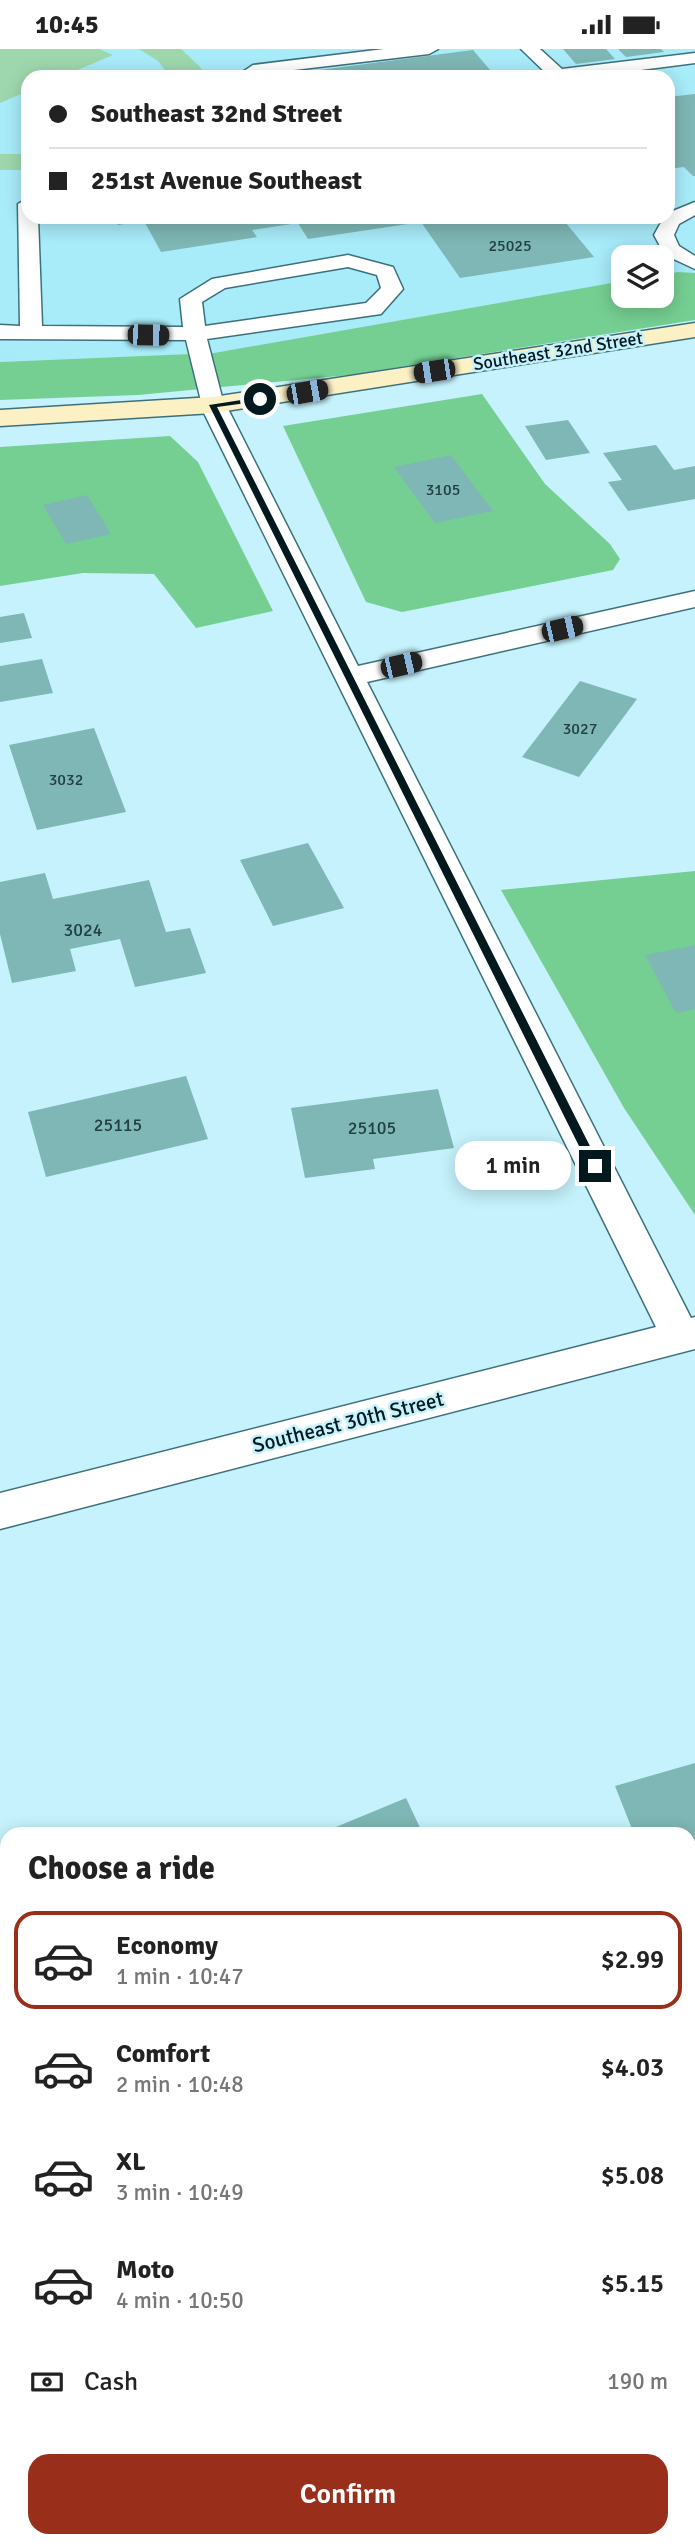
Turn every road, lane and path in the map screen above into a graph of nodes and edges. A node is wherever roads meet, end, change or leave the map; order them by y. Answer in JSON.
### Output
{"nodes":[{"id":1,"x":429,"y":49,"type":"edge"},
{"id":2,"x":530,"y":49,"type":"edge"},
{"id":3,"x":695,"y":58,"type":"edge"},
{"id":4,"x":253,"y":70,"type":"edge"},
{"id":5,"x":553,"y":70,"type":"edge"},
{"id":6,"x":598,"y":70,"type":"edge"},
{"id":7,"x":695,"y":208,"type":"edge"},
{"id":8,"x":675,"y":217,"type":"edge"},
{"id":9,"x":28,"y":224,"type":"edge"},
{"id":10,"x":666,"y":224,"type":"edge"},
{"id":11,"x":695,"y":263,"type":"edge"},
{"id":12,"x":695,"y":330,"type":"edge"},
{"id":13,"x":0,"y":332,"type":"edge"},
{"id":14,"x":31,"y":333,"type":"junction"},
{"id":15,"x":195,"y":334,"type":"junction"},
{"id":16,"x":213,"y":405,"type":"junction"},
{"id":17,"x":0,"y":418,"type":"edge"},
{"id":18,"x":695,"y":599,"type":"edge"},
{"id":19,"x":348,"y":677,"type":"junction"},
{"id":20,"x":688,"y":1335,"type":"edge"},
{"id":21,"x":0,"y":1511,"type":"edge"}],
"edges":[{"from":1,"to":4,"type":"lane"},
{"from":2,"to":5,"type":"lane"},
{"from":3,"to":6,"type":"lane"},
{"from":7,"to":8,"type":"lane"},
{"from":9,"to":14,"type":"lane"},
{"from":10,"to":11,"type":"lane"},
{"from":12,"to":16,"type":"street","name":"Southeast 32nd Street"},
{"from":13,"to":14,"type":"lane"},
{"from":14,"to":15,"type":"lane"},
{"from":15,"to":15,"type":"lane"},
{"from":15,"to":16,"type":"lane"},
{"from":16,"to":17,"type":"street","name":"Southeast 32nd Street"},
{"from":16,"to":19,"type":"street"},
{"from":18,"to":19,"type":"street"},
{"from":19,"to":20,"type":"street"},
{"from":20,"to":21,"type":"street","name":"Southeast 30th Street"}]}
